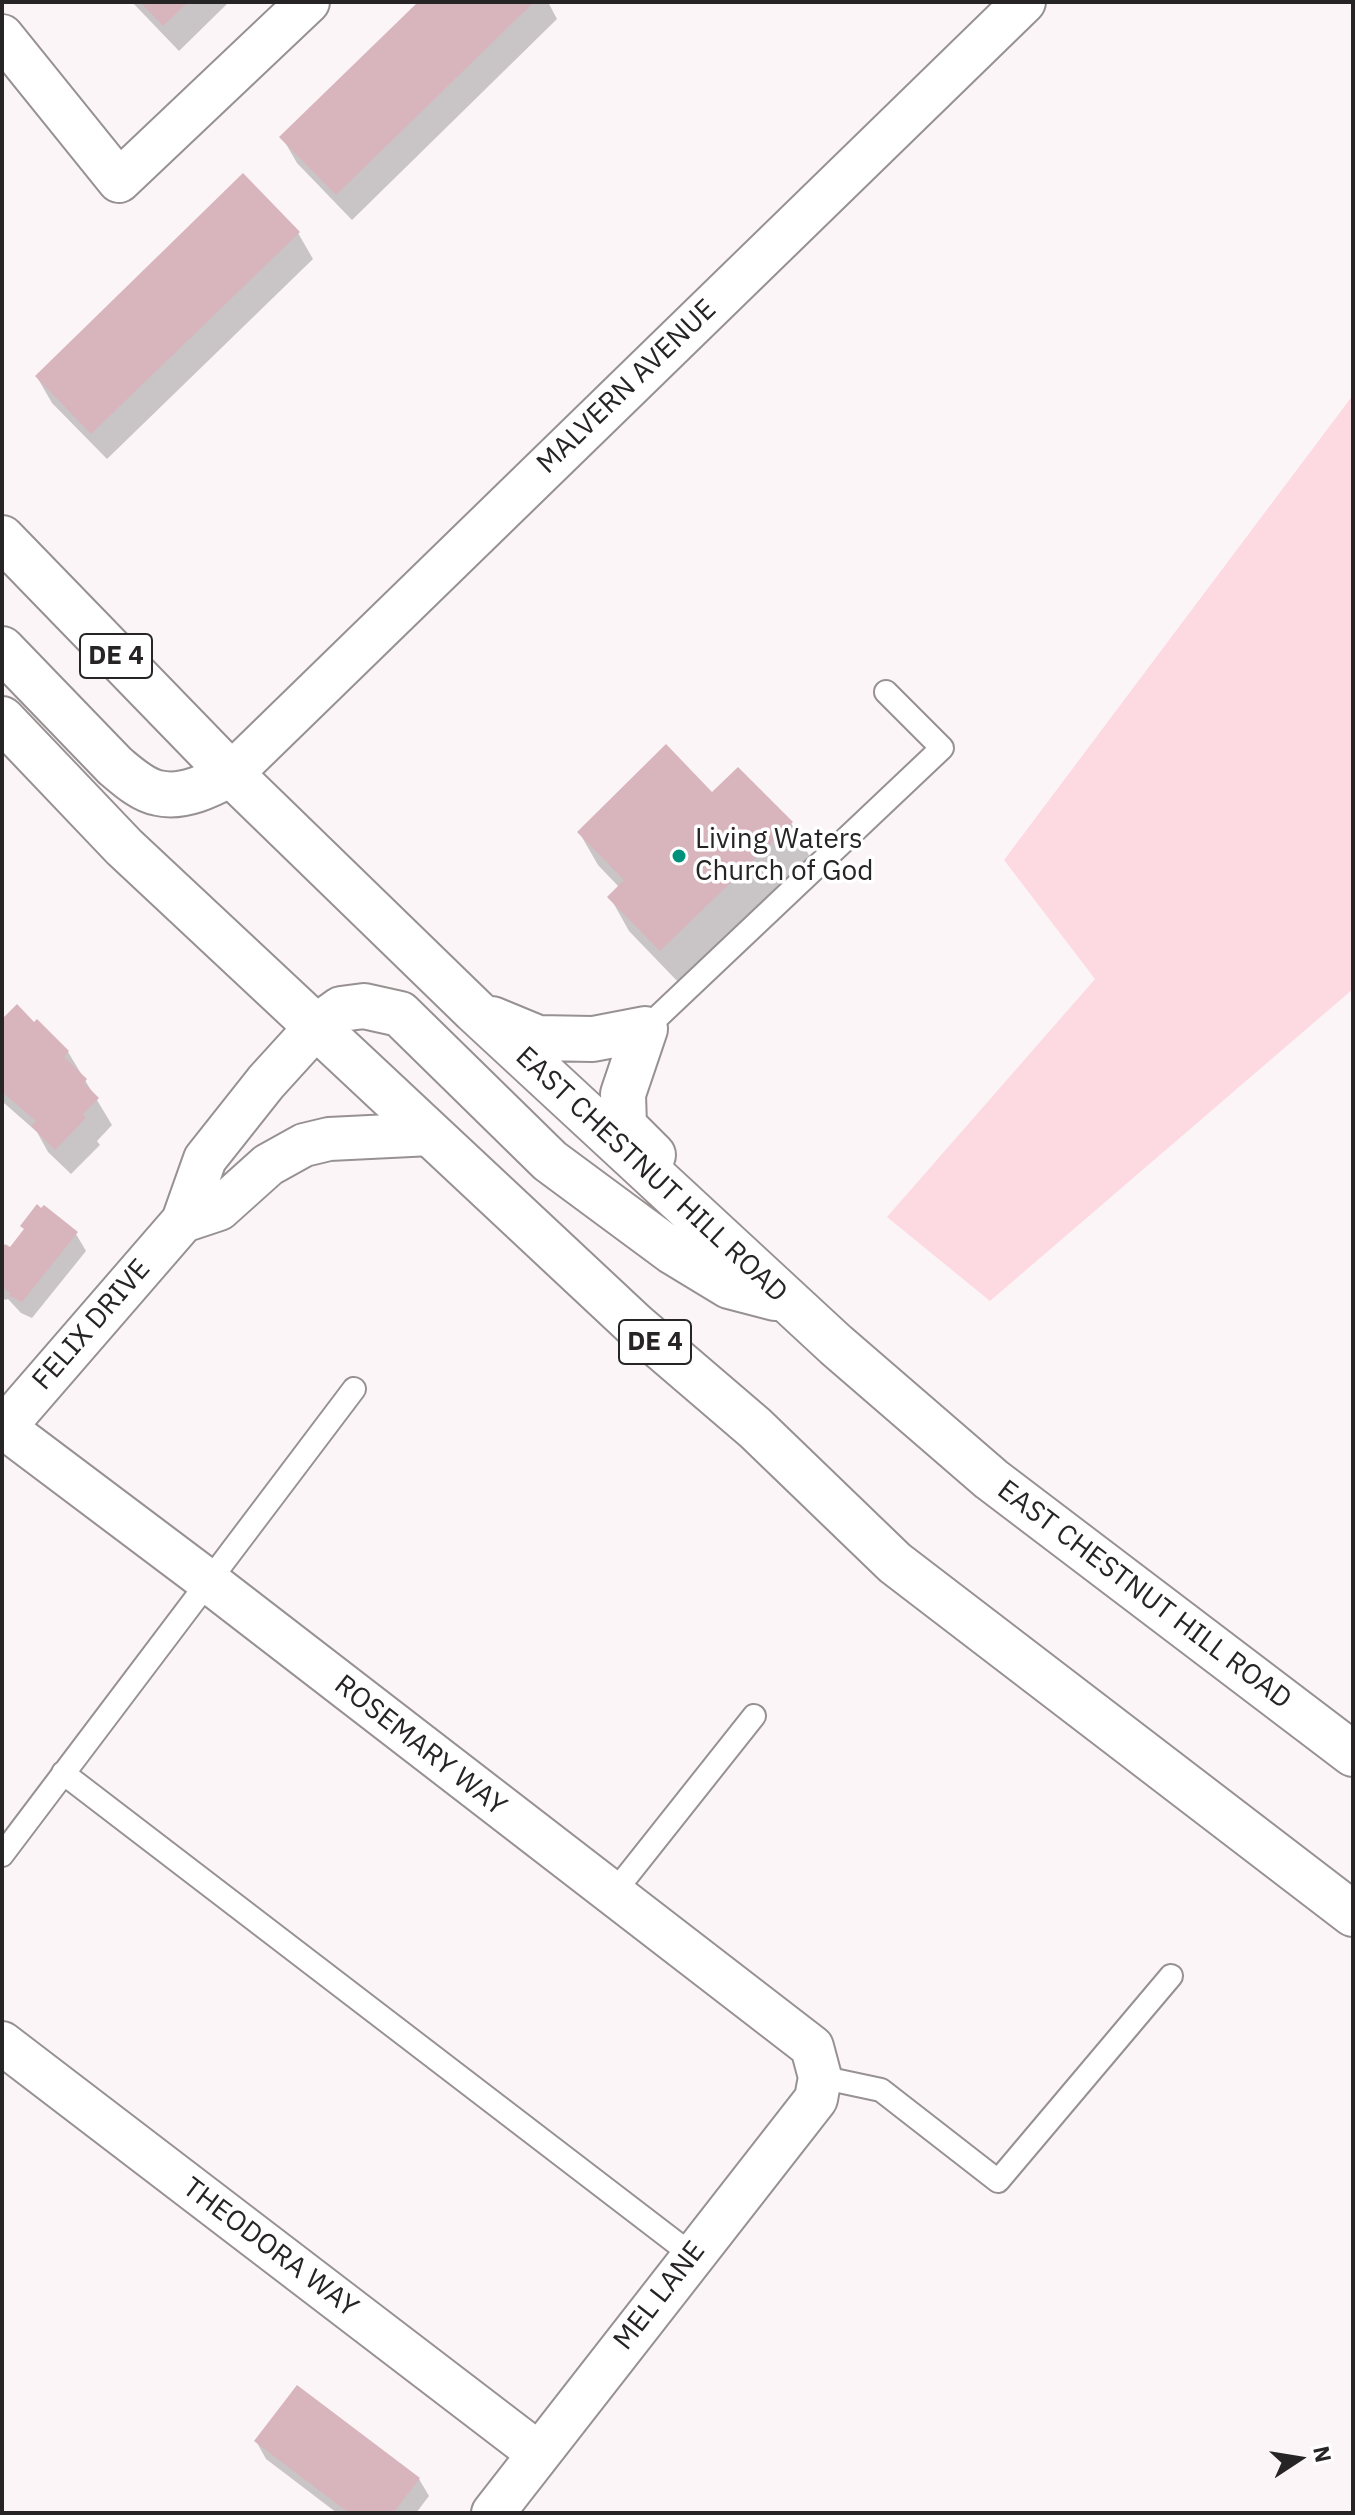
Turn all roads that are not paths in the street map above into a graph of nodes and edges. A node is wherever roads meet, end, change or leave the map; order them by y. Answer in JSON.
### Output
{"nodes":[{"id":1,"x":308,"y":2,"type":"edge"},
{"id":2,"x":1024,"y":2,"type":"edge"},
{"id":3,"x":2,"y":36,"type":"edge"},
{"id":4,"x":2,"y":538,"type":"edge"},
{"id":5,"x":2,"y":649,"type":"edge"},
{"id":6,"x":886,"y":692,"type":"dead end"},
{"id":7,"x":2,"y":719,"type":"edge"},
{"id":8,"x":231,"y":774,"type":"junction"},
{"id":9,"x":475,"y":1011,"type":"junction"},
{"id":10,"x":316,"y":1027,"type":"junction"},
{"id":11,"x":645,"y":1029,"type":"junction"},
{"id":12,"x":431,"y":1134,"type":"junction"},
{"id":13,"x":183,"y":1221,"type":"junction"},
{"id":14,"x":789,"y":1302,"type":"junction"},
{"id":15,"x":354,"y":1389,"type":"dead end"},
{"id":16,"x":3,"y":1428,"type":"edge"},
{"id":17,"x":208,"y":1581,"type":"junction"},
{"id":18,"x":754,"y":1716,"type":"dead end"},
{"id":19,"x":1353,"y":1754,"type":"edge"},
{"id":20,"x":63,"y":1773,"type":"junction"},
{"id":21,"x":2,"y":1855,"type":"edge"},
{"id":22,"x":612,"y":1895,"type":"junction"},
{"id":23,"x":1353,"y":1914,"type":"edge"},
{"id":24,"x":1171,"y":1976,"type":"dead end"},
{"id":25,"x":2,"y":2043,"type":"edge"},
{"id":26,"x":820,"y":2077,"type":"junction"},
{"id":27,"x":692,"y":2255,"type":"junction"},
{"id":28,"x":538,"y":2453,"type":"junction"},
{"id":29,"x":493,"y":2513,"type":"edge"}],
"edges":[{"from":1,"to":3,"type":"street"},
{"from":2,"to":8,"type":"street","name":"MALVERN AVENUE"},
{"from":4,"to":8,"type":"main road","name":"EAST CHESTNUT HILL ROAD","number":"DE 4"},
{"from":5,"to":8,"type":"main road"},
{"from":6,"to":11,"type":"lane"},
{"from":7,"to":10,"type":"main road","number":"DE 4"},
{"from":8,"to":9,"type":"main road","name":"EAST CHESTNUT HILL ROAD","number":"DE 4"},
{"from":9,"to":11,"type":"main road"},
{"from":9,"to":14,"type":"main road","name":"EAST CHESTNUT HILL ROAD","number":"DE 4"},
{"from":10,"to":12,"type":"main road","number":"DE 4"},
{"from":10,"to":13,"type":"street","name":"FELIX DRIVE"},
{"from":10,"to":14,"type":"main road"},
{"from":11,"to":14,"type":"main road"},
{"from":12,"to":13,"type":"street","name":"FELIX DRIVE"},
{"from":12,"to":23,"type":"main road","number":"DE 4"},
{"from":13,"to":16,"type":"street","name":"FELIX DRIVE"},
{"from":14,"to":19,"type":"main road","name":"EAST CHESTNUT HILL ROAD","number":"DE 4"},
{"from":15,"to":17,"type":"lane"},
{"from":16,"to":17,"type":"street","name":"ROSEMARY WAY"},
{"from":17,"to":20,"type":"lane"},
{"from":17,"to":22,"type":"street","name":"ROSEMARY WAY"},
{"from":18,"to":22,"type":"lane"},
{"from":20,"to":21,"type":"lane"},
{"from":20,"to":27,"type":"lane"},
{"from":22,"to":26,"type":"street","name":"ROSEMARY WAY"},
{"from":24,"to":26,"type":"lane"},
{"from":25,"to":28,"type":"street","name":"THEODORA WAY"},
{"from":26,"to":27,"type":"street","name":"MEL LANE"},
{"from":27,"to":28,"type":"street","name":"MEL LANE"},
{"from":28,"to":29,"type":"street","name":"MEL LANE"}]}
